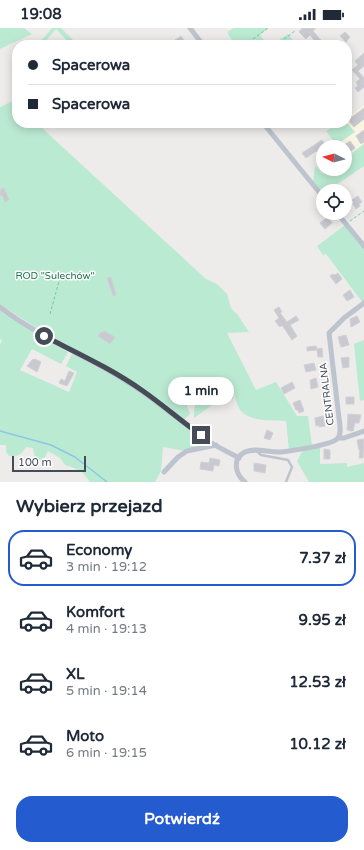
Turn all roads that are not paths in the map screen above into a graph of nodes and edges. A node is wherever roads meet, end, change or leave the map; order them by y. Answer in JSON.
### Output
{"nodes":[{"id":1,"x":190,"y":28,"type":"edge"},
{"id":2,"x":199,"y":40,"type":"edge"},
{"id":3,"x":267,"y":128,"type":"edge"},
{"id":4,"x":316,"y":188,"type":"edge"},
{"id":5,"x":343,"y":220,"type":"edge"},
{"id":6,"x":364,"y":246,"type":"edge"},
{"id":7,"x":364,"y":303,"type":"edge"},
{"id":8,"x":0,"y":307,"type":"edge"},
{"id":9,"x":364,"y":431,"type":"edge"},
{"id":10,"x":338,"y":438,"type":"junction"},
{"id":11,"x":216,"y":445,"type":"junction"},
{"id":12,"x":257,"y":450,"type":"junction"},
{"id":13,"x":239,"y":458,"type":"junction"},
{"id":14,"x":164,"y":472,"type":"dead end"},
{"id":15,"x":245,"y":482,"type":"edge"},
{"id":16,"x":286,"y":482,"type":"edge"}],
"edges":[{"from":1,"to":2,"type":"street"},
{"from":3,"to":4,"type":"street"},
{"from":5,"to":6,"type":"street"},
{"from":7,"to":10,"type":"street","name":"CENTRALNA"},
{"from":8,"to":11,"type":"street"},
{"from":9,"to":10,"type":"street"},
{"from":10,"to":12,"type":"street","name":"CENTRALNA"},
{"from":11,"to":13,"type":"street"},
{"from":11,"to":14,"type":"street"},
{"from":12,"to":13,"type":"street","name":"CENTRALNA"},
{"from":12,"to":16,"type":"lane"},
{"from":13,"to":15,"type":"street"}]}
